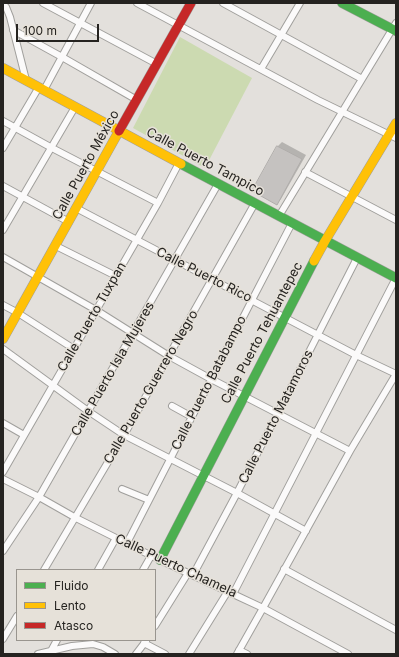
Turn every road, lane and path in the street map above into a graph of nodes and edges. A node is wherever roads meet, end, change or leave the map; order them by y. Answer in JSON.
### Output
{"nodes":[{"id":1,"x":43,"y":3,"type":"edge"},
{"id":2,"x":91,"y":3,"type":"edge"},
{"id":3,"x":136,"y":3,"type":"edge"},
{"id":4,"x":192,"y":3,"type":"edge"},
{"id":5,"x":223,"y":3,"type":"edge"},
{"id":6,"x":300,"y":3,"type":"edge"},
{"id":7,"x":342,"y":3,"type":"edge"},
{"id":8,"x":3,"y":4,"type":"edge"},
{"id":9,"x":80,"y":23,"type":"junction"},
{"id":10,"x":179,"y":25,"type":"junction"},
{"id":11,"x":395,"y":28,"type":"edge"},
{"id":12,"x":13,"y":30,"type":"junction"},
{"id":13,"x":281,"y":36,"type":"junction"},
{"id":14,"x":62,"y":57,"type":"junction"},
{"id":15,"x":157,"y":64,"type":"junction"},
{"id":16,"x":3,"y":68,"type":"edge"},
{"id":17,"x":261,"y":69,"type":"junction"},
{"id":18,"x":362,"y":79,"type":"junction"},
{"id":19,"x":26,"y":80,"type":"junction"},
{"id":20,"x":41,"y":88,"type":"junction"},
{"id":21,"x":137,"y":100,"type":"junction"},
{"id":22,"x":75,"y":107,"type":"junction"},
{"id":23,"x":342,"y":112,"type":"junction"},
{"id":24,"x":3,"y":121,"type":"edge"},
{"id":25,"x":396,"y":123,"type":"edge"},
{"id":26,"x":14,"y":128,"type":"junction"},
{"id":27,"x":120,"y":132,"type":"junction"},
{"id":28,"x":393,"y":136,"type":"edge"},
{"id":29,"x":3,"y":148,"type":"edge"},
{"id":30,"x":52,"y":148,"type":"junction"},
{"id":31,"x":179,"y":163,"type":"junction"},
{"id":32,"x":97,"y":172,"type":"junction"},
{"id":33,"x":305,"y":172,"type":"junction"},
{"id":34,"x":218,"y":184,"type":"junction"},
{"id":35,"x":3,"y":186,"type":"edge"},
{"id":36,"x":22,"y":197,"type":"junction"},
{"id":37,"x":352,"y":197,"type":"junction"},
{"id":38,"x":158,"y":203,"type":"junction"},
{"id":39,"x":255,"y":203,"type":"junction"},
{"id":40,"x":76,"y":208,"type":"junction"},
{"id":41,"x":278,"y":216,"type":"junction"},
{"id":42,"x":396,"y":220,"type":"edge"},
{"id":43,"x":69,"y":222,"type":"junction"},
{"id":44,"x":292,"y":223,"type":"junction"},
{"id":45,"x":3,"y":230,"type":"edge"},
{"id":46,"x":136,"y":240,"type":"junction"},
{"id":47,"x":325,"y":241,"type":"junction"},
{"id":48,"x":56,"y":246,"type":"junction"},
{"id":49,"x":3,"y":256,"type":"edge"},
{"id":50,"x":357,"y":258,"type":"junction"},
{"id":51,"x":175,"y":260,"type":"junction"},
{"id":52,"x":116,"y":276,"type":"junction"},
{"id":53,"x":38,"y":277,"type":"junction"},
{"id":54,"x":396,"y":278,"type":"edge"},
{"id":55,"x":212,"y":279,"type":"junction"},
{"id":56,"x":252,"y":300,"type":"junction"},
{"id":57,"x":3,"y":305,"type":"edge"},
{"id":58,"x":96,"y":310,"type":"junction"},
{"id":59,"x":18,"y":313,"type":"junction"},
{"id":60,"x":285,"y":317,"type":"junction"},
{"id":61,"x":133,"y":333,"type":"junction"},
{"id":62,"x":318,"y":334,"type":"junction"},
{"id":63,"x":3,"y":339,"type":"edge"},
{"id":64,"x":3,"y":349,"type":"edge"},
{"id":65,"x":74,"y":349,"type":"junction"},
{"id":66,"x":356,"y":355,"type":"junction"},
{"id":67,"x":169,"y":356,"type":"junction"},
{"id":68,"x":396,"y":374,"type":"edge"},
{"id":69,"x":211,"y":380,"type":"junction"},
{"id":70,"x":53,"y":385,"type":"junction"},
{"id":71,"x":244,"y":396,"type":"junction"},
{"id":72,"x":172,"y":406,"type":"dead end"},
{"id":73,"x":88,"y":411,"type":"junction"},
{"id":74,"x":277,"y":414,"type":"junction"},
{"id":75,"x":192,"y":417,"type":"junction"},
{"id":76,"x":3,"y":423,"type":"edge"},
{"id":77,"x":316,"y":434,"type":"junction"},
{"id":78,"x":24,"y":435,"type":"junction"},
{"id":79,"x":124,"y":435,"type":"junction"},
{"id":80,"x":350,"y":451,"type":"junction"},
{"id":81,"x":171,"y":459,"type":"junction"},
{"id":82,"x":3,"y":472,"type":"edge"},
{"id":83,"x":204,"y":476,"type":"junction"},
{"id":84,"x":3,"y":479,"type":"edge"},
{"id":85,"x":122,"y":489,"type":"dead end"},
{"id":86,"x":237,"y":493,"type":"junction"},
{"id":87,"x":39,"y":498,"type":"junction"},
{"id":88,"x":149,"y":500,"type":"junction"},
{"id":89,"x":275,"y":513,"type":"junction"},
{"id":90,"x":76,"y":518,"type":"junction"},
{"id":91,"x":306,"y":531,"type":"junction"},
{"id":92,"x":116,"y":538,"type":"junction"},
{"id":93,"x":127,"y":543,"type":"junction"},
{"id":94,"x":3,"y":551,"type":"edge"},
{"id":95,"x":151,"y":556,"type":"junction"},
{"id":96,"x":160,"y":560,"type":"junction"},
{"id":97,"x":45,"y":569,"type":"edge"},
{"id":98,"x":99,"y":569,"type":"edge"},
{"id":99,"x":143,"y":569,"type":"edge"},
{"id":100,"x":284,"y":569,"type":"junction"},
{"id":101,"x":191,"y":574,"type":"junction"},
{"id":102,"x":230,"y":592,"type":"junction"},
{"id":103,"x":263,"y":608,"type":"junction"},
{"id":104,"x":16,"y":618,"type":"edge"},
{"id":105,"x":156,"y":625,"type":"edge"},
{"id":106,"x":396,"y":630,"type":"edge"},
{"id":107,"x":3,"y":639,"type":"edge"},
{"id":108,"x":56,"y":641,"type":"edge"},
{"id":109,"x":100,"y":642,"type":"edge"},
{"id":110,"x":145,"y":642,"type":"edge"},
{"id":111,"x":51,"y":651,"type":"junction"},
{"id":112,"x":238,"y":652,"type":"edge"},
{"id":113,"x":38,"y":654,"type":"edge"},
{"id":114,"x":115,"y":654,"type":"edge"},
{"id":115,"x":136,"y":654,"type":"edge"},
{"id":116,"x":165,"y":654,"type":"edge"},
{"id":117,"x":189,"y":654,"type":"edge"},
{"id":118,"x":247,"y":654,"type":"edge"},
{"id":119,"x":348,"y":654,"type":"edge"}],
"edges":[{"from":1,"to":9,"type":"street"},
{"from":2,"to":9,"type":"street"},
{"from":3,"to":10,"type":"street"},
{"from":4,"to":10,"type":"street","name":"Calle Puerto México"},
{"from":5,"to":13,"type":"street"},
{"from":6,"to":13,"type":"street"},
{"from":7,"to":11,"type":"street"},
{"from":8,"to":12,"type":"street"},
{"from":9,"to":14,"type":"street"},
{"from":9,"to":15,"type":"street"},
{"from":10,"to":15,"type":"street","name":"Calle Puerto México"},
{"from":10,"to":17,"type":"street"},
{"from":11,"to":18,"type":"street"},
{"from":12,"to":14,"type":"street"},
{"from":12,"to":19,"type":"street"},
{"from":13,"to":17,"type":"street"},
{"from":13,"to":18,"type":"street"},
{"from":14,"to":20,"type":"street"},
{"from":14,"to":21,"type":"street"},
{"from":15,"to":21,"type":"street","name":"Calle Puerto México"},
{"from":16,"to":19,"type":"street","name":"Calle Puerto Tampico"},
{"from":17,"to":23,"type":"street"},
{"from":18,"to":23,"type":"street"},
{"from":19,"to":20,"type":"street","name":"Calle Puerto Tampico"},
{"from":20,"to":22,"type":"street","name":"Calle Puerto Tampico"},
{"from":20,"to":26,"type":"street"},
{"from":21,"to":27,"type":"street","name":"Calle Puerto México"},
{"from":22,"to":27,"type":"street","name":"Calle Puerto Tampico"},
{"from":22,"to":30,"type":"street"},
{"from":23,"to":28,"type":"street"},
{"from":23,"to":33,"type":"street"},
{"from":24,"to":26,"type":"street"},
{"from":25,"to":28,"type":"street","name":"Calle Puerto Tehuantepec"},
{"from":26,"to":29,"type":"street"},
{"from":26,"to":30,"type":"street"},
{"from":27,"to":31,"type":"street","name":"Calle Puerto Tampico"},
{"from":27,"to":32,"type":"street","name":"Calle Puerto México"},
{"from":28,"to":37,"type":"street","name":"Calle Puerto Tehuantepec"},
{"from":30,"to":32,"type":"street"},
{"from":30,"to":36,"type":"street"},
{"from":31,"to":34,"type":"street","name":"Calle Puerto Tampico"},
{"from":31,"to":38,"type":"street","name":"Calle Puerto Tuxpan"},
{"from":32,"to":38,"type":"street"},
{"from":32,"to":40,"type":"street","name":"Calle Puerto México"},
{"from":33,"to":37,"type":"street"},
{"from":33,"to":41,"type":"street"},
{"from":34,"to":39,"type":"street","name":"Calle Puerto Tampico"},
{"from":34,"to":51,"type":"street","name":"Calle Puerto Isla Mujeres"},
{"from":35,"to":36,"type":"street"},
{"from":36,"to":43,"type":"street"},
{"from":36,"to":45,"type":"street"},
{"from":37,"to":42,"type":"street"},
{"from":37,"to":47,"type":"street","name":"Calle Puerto Tehuantepec"},
{"from":38,"to":46,"type":"street","name":"Calle Puerto Tuxpan"},
{"from":39,"to":41,"type":"street","name":"Calle Puerto Tampico"},
{"from":39,"to":55,"type":"street","name":"Calle Puerto Guerrero Negro"},
{"from":40,"to":43,"type":"street","name":"Calle Puerto México"},
{"from":40,"to":46,"type":"street","name":"Calle Puerto Rico"},
{"from":41,"to":44,"type":"street","name":"Calle Puerto Tampico"},
{"from":43,"to":48,"type":"street","name":"Calle Puerto México"},
{"from":44,"to":47,"type":"street","name":"Calle Puerto Tampico"},
{"from":44,"to":56,"type":"street","name":"Calle Puerto Batabampo"},
{"from":46,"to":51,"type":"street","name":"Calle Puerto Rico"},
{"from":46,"to":52,"type":"street","name":"Calle Puerto Tuxpan"},
{"from":47,"to":50,"type":"street","name":"Calle Puerto Tampico"},
{"from":47,"to":60,"type":"street","name":"Calle Puerto Tehuantepec"},
{"from":48,"to":52,"type":"street"},
{"from":48,"to":53,"type":"street","name":"Calle Puerto México"},
{"from":49,"to":53,"type":"street"},
{"from":50,"to":54,"type":"street","name":"Calle Puerto Tampico"},
{"from":50,"to":62,"type":"street","name":"Calle Puerto Matamoros"},
{"from":51,"to":55,"type":"street","name":"Calle Puerto Rico"},
{"from":51,"to":61,"type":"street","name":"Calle Puerto Isla Mujeres"},
{"from":52,"to":58,"type":"street","name":"Calle Puerto Tuxpan"},
{"from":53,"to":58,"type":"street"},
{"from":53,"to":59,"type":"street","name":"Calle Puerto México"},
{"from":54,"to":66,"type":"street"},
{"from":55,"to":56,"type":"street","name":"Calle Puerto Rico"},
{"from":55,"to":67,"type":"street","name":"Calle Puerto Guerrero Negro"},
{"from":56,"to":60,"type":"street","name":"Calle Puerto Rico"},
{"from":56,"to":69,"type":"street","name":"Calle Puerto Batabampo"},
{"from":57,"to":59,"type":"street"},
{"from":58,"to":61,"type":"street"},
{"from":58,"to":65,"type":"street","name":"Calle Puerto Tuxpan"},
{"from":59,"to":63,"type":"street","name":"Calle Puerto México"},
{"from":59,"to":65,"type":"street"},
{"from":60,"to":62,"type":"street","name":"Calle Puerto Rico"},
{"from":60,"to":71,"type":"street","name":"Calle Puerto Tehuantepec"},
{"from":61,"to":67,"type":"street"},
{"from":61,"to":73,"type":"street","name":"Calle Puerto Isla Mujeres"},
{"from":62,"to":66,"type":"street","name":"Calle Puerto Rico"},
{"from":62,"to":74,"type":"street","name":"Calle Puerto Matamoros"},
{"from":64,"to":70,"type":"street"},
{"from":65,"to":70,"type":"street","name":"Calle Puerto Tuxpan"},
{"from":66,"to":68,"type":"street","name":"Calle Puerto Rico"},
{"from":66,"to":77,"type":"street"},
{"from":67,"to":69,"type":"street"},
{"from":67,"to":79,"type":"street","name":"Calle Puerto Guerrero Negro"},
{"from":68,"to":80,"type":"street"},
{"from":69,"to":71,"type":"street"},
{"from":69,"to":75,"type":"street","name":"Calle Puerto Batabampo"},
{"from":70,"to":73,"type":"street"},
{"from":70,"to":78,"type":"street","name":"Calle Puerto Tuxpan"},
{"from":71,"to":74,"type":"street"},
{"from":71,"to":83,"type":"street","name":"Calle Puerto Tehuantepec"},
{"from":72,"to":75,"type":"street"},
{"from":73,"to":79,"type":"street"},
{"from":73,"to":87,"type":"street","name":"Calle Puerto Isla Mujeres"},
{"from":74,"to":77,"type":"street"},
{"from":74,"to":86,"type":"street","name":"Calle Puerto Matamoros"},
{"from":75,"to":81,"type":"street","name":"Calle Puerto Batabampo"},
{"from":76,"to":78,"type":"street"},
{"from":77,"to":80,"type":"street"},
{"from":77,"to":89,"type":"street"},
{"from":78,"to":82,"type":"street","name":"Calle Puerto Tuxpan"},
{"from":79,"to":81,"type":"street"},
{"from":79,"to":90,"type":"street","name":"Calle Puerto Guerrero Negro"},
{"from":80,"to":91,"type":"street"},
{"from":81,"to":83,"type":"street"},
{"from":81,"to":88,"type":"street","name":"Calle Puerto Batabampo"},
{"from":83,"to":86,"type":"street"},
{"from":83,"to":96,"type":"street","name":"Calle Puerto Tehuantepec"},
{"from":84,"to":87,"type":"street","name":"Calle Puerto Chamela"},
{"from":85,"to":88,"type":"street"},
{"from":86,"to":89,"type":"street"},
{"from":86,"to":101,"type":"street","name":"Calle Puerto Matamoros"},
{"from":87,"to":90,"type":"street","name":"Calle Puerto Chamela"},
{"from":87,"to":94,"type":"street","name":"Calle Puerto Isla Mujeres"},
{"from":88,"to":93,"type":"street","name":"Calle Puerto Batabampo"},
{"from":89,"to":91,"type":"street"},
{"from":89,"to":102,"type":"street"},
{"from":90,"to":92,"type":"street","name":"Calle Puerto Chamela"},
{"from":90,"to":97,"type":"street","name":"Calle Puerto Guerrero Negro"},
{"from":91,"to":100,"type":"street"},
{"from":92,"to":93,"type":"street","name":"Calle Puerto Chamela"},
{"from":92,"to":98,"type":"street"},
{"from":93,"to":95,"type":"street","name":"Calle Puerto Chamela"},
{"from":95,"to":96,"type":"street","name":"Calle Puerto Chamela"},
{"from":95,"to":99,"type":"street"},
{"from":96,"to":101,"type":"street","name":"Calle Puerto Chamela"},
{"from":100,"to":103,"type":"street"},
{"from":100,"to":106,"type":"street"},
{"from":101,"to":102,"type":"street","name":"Calle Puerto Chamela"},
{"from":101,"to":105,"type":"street","name":"Calle Puerto Matamoros"},
{"from":102,"to":103,"type":"street","name":"Calle Puerto Chamela"},
{"from":102,"to":117,"type":"street"},
{"from":103,"to":112,"type":"street"},
{"from":103,"to":119,"type":"street","name":"Calle Puerto Chamela"},
{"from":104,"to":107,"type":"street"},
{"from":108,"to":111,"type":"street"},
{"from":109,"to":111,"type":"street"},
{"from":109,"to":114,"type":"street"},
{"from":110,"to":115,"type":"street"},
{"from":110,"to":116,"type":"street"},
{"from":111,"to":113,"type":"street"},
{"from":112,"to":118,"type":"street"}]}
